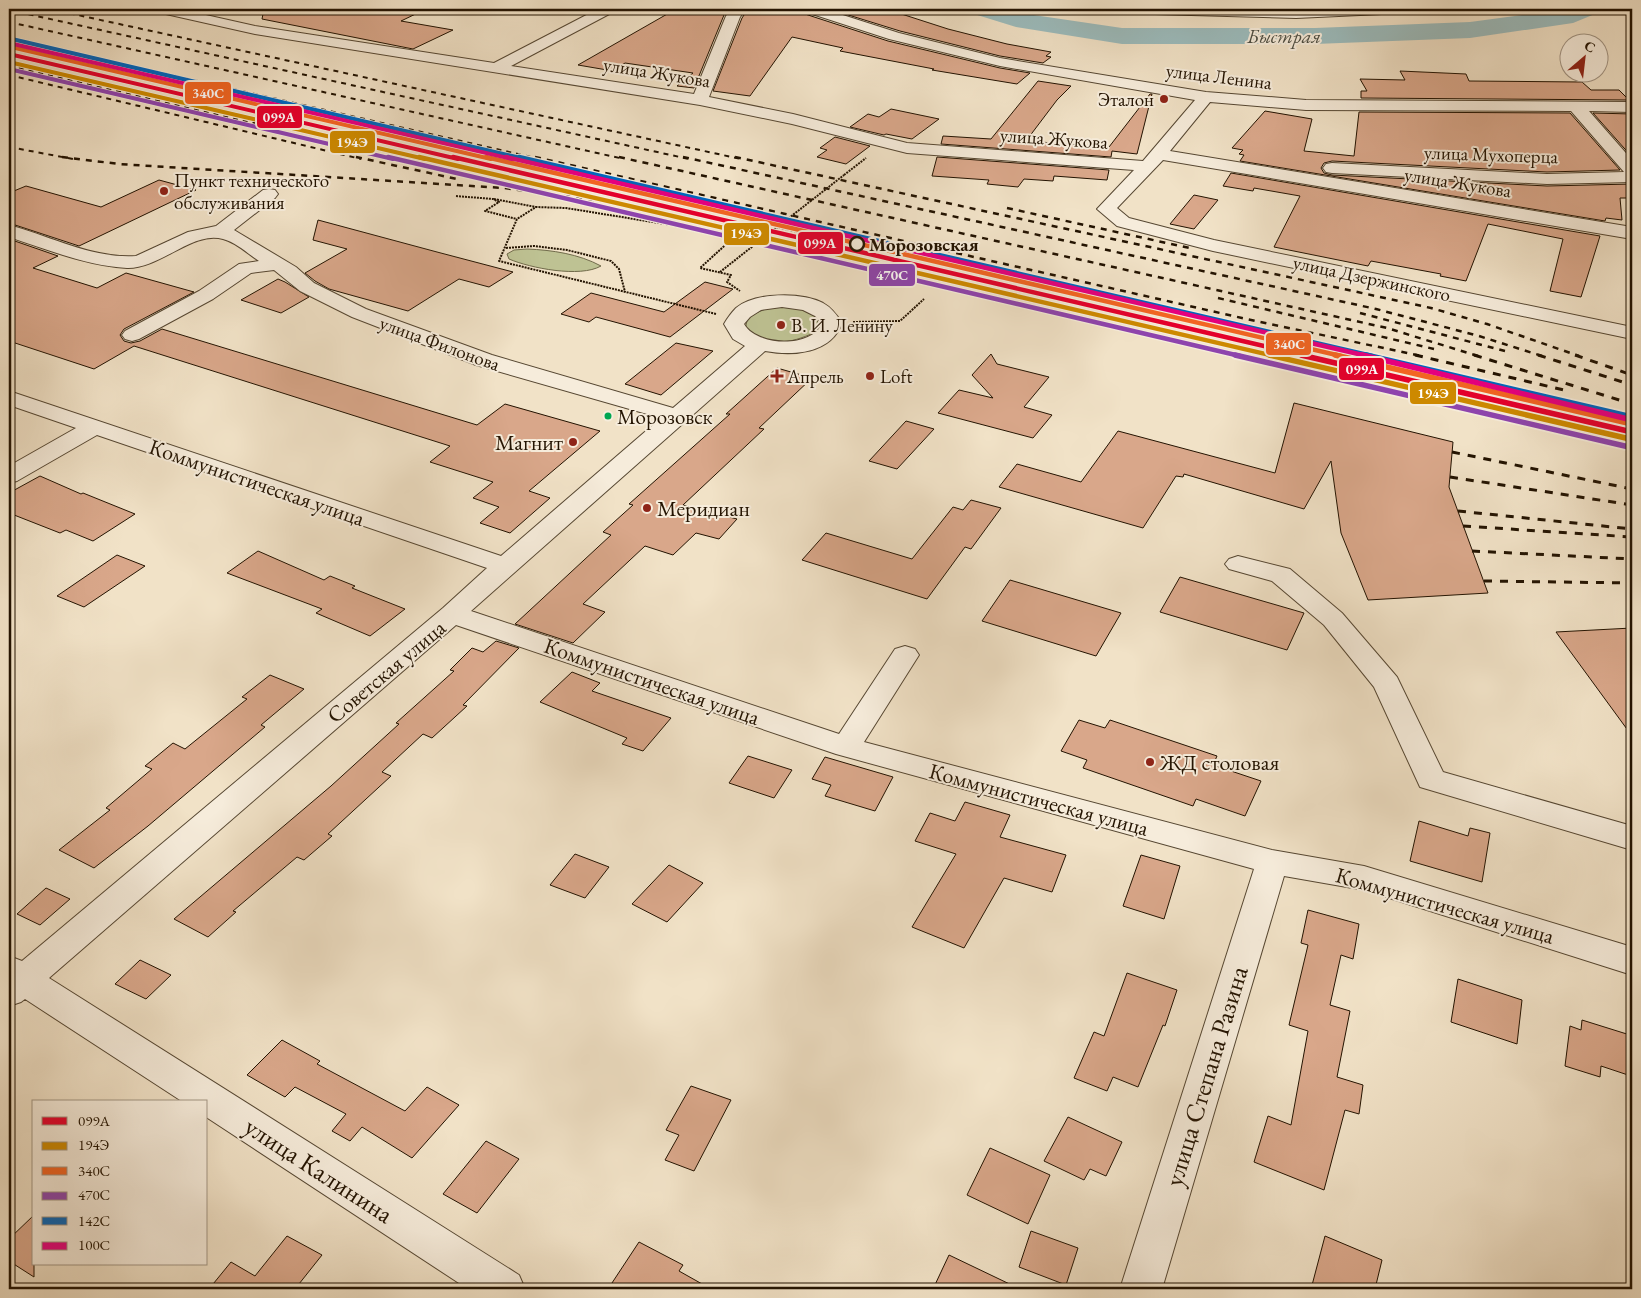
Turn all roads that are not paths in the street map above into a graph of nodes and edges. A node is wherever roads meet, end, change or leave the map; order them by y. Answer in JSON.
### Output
{"nodes":[{"id":1,"x":162,"y":9,"type":"edge"},
{"id":2,"x":608,"y":9,"type":"edge"},
{"id":3,"x":739,"y":9,"type":"edge"},
{"id":4,"x":811,"y":9,"type":"edge"},
{"id":5,"x":1119,"y":9,"type":"edge"},
{"id":6,"x":1403,"y":9,"type":"edge"},
{"id":7,"x":1236,"y":11,"type":"edge"},
{"id":8,"x":498,"y":67,"type":"junction"},
{"id":9,"x":1105,"y":80,"type":"junction"},
{"id":10,"x":1092,"y":93,"type":"dead end"},
{"id":11,"x":1206,"y":97,"type":"junction"},
{"id":12,"x":700,"y":100,"type":"junction"},
{"id":13,"x":1576,"y":107,"type":"junction"},
{"id":14,"x":1632,"y":108,"type":"edge"},
{"id":15,"x":1152,"y":160,"type":"junction"},
{"id":16,"x":1632,"y":170,"type":"edge"},
{"id":17,"x":1259,"y":171,"type":"junction"},
{"id":18,"x":1632,"y":177,"type":"edge"},
{"id":19,"x":269,"y":194,"type":"dead end"},
{"id":20,"x":9,"y":231,"type":"edge"},
{"id":21,"x":220,"y":232,"type":"junction"},
{"id":22,"x":1632,"y":233,"type":"edge"},
{"id":23,"x":277,"y":264,"type":"junction"},
{"id":24,"x":1632,"y":333,"type":"edge"},
{"id":25,"x":132,"y":335,"type":"dead end"},
{"id":26,"x":759,"y":345,"type":"junction"},
{"id":27,"x":9,"y":398,"type":"edge"},
{"id":28,"x":677,"y":416,"type":"junction"},
{"id":29,"x":95,"y":427,"type":"junction"},
{"id":30,"x":9,"y":476,"type":"edge"},
{"id":31,"x":1238,"y":564,"type":"dead end"},
{"id":32,"x":505,"y":566,"type":"junction"},
{"id":33,"x":452,"y":614,"type":"junction"},
{"id":34,"x":905,"y":655,"type":"dead end"},
{"id":35,"x":846,"y":747,"type":"junction"},
{"id":36,"x":1632,"y":838,"type":"edge"},
{"id":37,"x":1272,"y":862,"type":"junction"},
{"id":38,"x":1632,"y":960,"type":"edge"},
{"id":39,"x":14,"y":981,"type":"edge"},
{"id":40,"x":203,"y":1100,"type":"edge"},
{"id":41,"x":208,"y":1103,"type":"edge"},
{"id":42,"x":504,"y":1289,"type":"edge"},
{"id":43,"x":1140,"y":1289,"type":"edge"}],
"edges":[{"from":1,"to":8,"type":"street","name":"улица Жукова"},
{"from":2,"to":8,"type":"street"},
{"from":3,"to":12,"type":"street"},
{"from":4,"to":9,"type":"street","name":"улица Ленина"},
{"from":5,"to":7,"type":"street"},
{"from":6,"to":7,"type":"street"},
{"from":8,"to":12,"type":"street","name":"улица Жукова"},
{"from":9,"to":10,"type":"street"},
{"from":9,"to":11,"type":"street","name":"улица Ленина"},
{"from":11,"to":13,"type":"street","name":"улица Ленина"},
{"from":11,"to":15,"type":"street"},
{"from":12,"to":15,"type":"street","name":"улица Жукова"},
{"from":13,"to":14,"type":"street","name":"улица Ленина"},
{"from":13,"to":16,"type":"street"},
{"from":15,"to":17,"type":"street","name":"улица Жукова"},
{"from":15,"to":24,"type":"street","name":"улица Дзержинского"},
{"from":17,"to":18,"type":"street","name":"улица Мухоперца"},
{"from":17,"to":22,"type":"street","name":"улица Жукова"},
{"from":19,"to":21,"type":"street"},
{"from":20,"to":21,"type":"street"},
{"from":21,"to":23,"type":"street","name":"улица Филонова"},
{"from":23,"to":25,"type":"street"},
{"from":23,"to":28,"type":"street","name":"улица Филонова"},
{"from":26,"to":26,"type":"street"},
{"from":26,"to":28,"type":"street","name":"Советская улица"},
{"from":27,"to":29,"type":"street","name":"Коммунистическая улица"},
{"from":28,"to":32,"type":"street","name":"Советская улица"},
{"from":29,"to":30,"type":"street"},
{"from":29,"to":32,"type":"street","name":"Коммунистическая улица"},
{"from":31,"to":36,"type":"street"},
{"from":32,"to":33,"type":"street","name":"Советская улица"},
{"from":33,"to":35,"type":"street","name":"Коммунистическая улица"},
{"from":33,"to":39,"type":"street","name":"Советская улица"},
{"from":34,"to":35,"type":"street"},
{"from":35,"to":37,"type":"street","name":"Коммунистическая улица"},
{"from":37,"to":38,"type":"street","name":"Коммунистическая улица"},
{"from":37,"to":43,"type":"street","name":"улица Степана Разина"},
{"from":39,"to":40,"type":"street","name":"улица Калинина"},
{"from":41,"to":42,"type":"street","name":"улица Калинина"}]}
